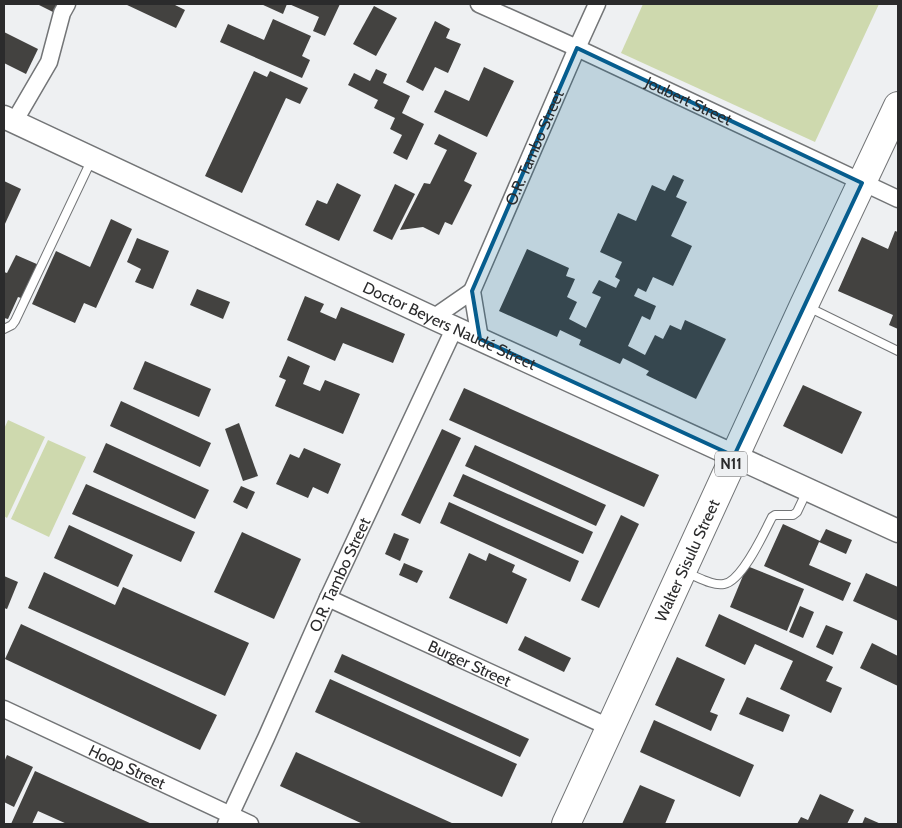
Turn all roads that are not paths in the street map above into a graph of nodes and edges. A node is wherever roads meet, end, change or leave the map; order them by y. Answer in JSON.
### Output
{"nodes":[{"id":1,"x":67,"y":4,"type":"edge"},
{"id":2,"x":479,"y":4,"type":"edge"},
{"id":3,"x":597,"y":4,"type":"edge"},
{"id":4,"x":577,"y":48,"type":"junction"},
{"id":5,"x":898,"y":106,"type":"edge"},
{"id":6,"x":9,"y":120,"type":"edge"},
{"id":7,"x":92,"y":159,"type":"junction"},
{"id":8,"x":862,"y":183,"type":"junction"},
{"id":9,"x":898,"y":199,"type":"edge"},
{"id":10,"x":472,"y":291,"type":"junction"},
{"id":11,"x":804,"y":304,"type":"junction"},
{"id":12,"x":433,"y":318,"type":"junction"},
{"id":13,"x":455,"y":327,"type":"junction"},
{"id":14,"x":4,"y":329,"type":"edge"},
{"id":15,"x":480,"y":339,"type":"junction"},
{"id":16,"x":898,"y":351,"type":"edge"},
{"id":17,"x":734,"y":456,"type":"junction"},
{"id":18,"x":808,"y":490,"type":"junction"},
{"id":19,"x":896,"y":528,"type":"edge"},
{"id":20,"x":683,"y":571,"type":"junction"},
{"id":21,"x":328,"y":598,"type":"junction"},
{"id":22,"x":4,"y":709,"type":"edge"},
{"id":23,"x":611,"y":728,"type":"junction"},
{"id":24,"x":228,"y":820,"type":"edge"},
{"id":25,"x":250,"y":824,"type":"edge"},
{"id":26,"x":566,"y":824,"type":"edge"}],
"edges":[{"from":1,"to":6,"type":"street"},
{"from":2,"to":4,"type":"street","name":"Joubert Street"},
{"from":3,"to":4,"type":"street","name":"O.R. Tambo Street"},
{"from":4,"to":8,"type":"street","name":"Joubert Street"},
{"from":4,"to":10,"type":"street","name":"O.R. Tambo Street"},
{"from":5,"to":8,"type":"highway","name":"Walter Sisulu Street","number":"N11"},
{"from":6,"to":7,"type":"street","name":"Doctor Beyers Naudé Street"},
{"from":7,"to":12,"type":"street","name":"Doctor Beyers Naudé Street"},
{"from":7,"to":14,"type":"lane"},
{"from":8,"to":9,"type":"street","name":"Joubert Street"},
{"from":8,"to":11,"type":"highway","name":"Walter Sisulu Street","number":"N11"},
{"from":10,"to":12,"type":"street"},
{"from":10,"to":15,"type":"street"},
{"from":11,"to":16,"type":"lane"},
{"from":11,"to":17,"type":"highway","name":"Walter Sisulu Street","number":"N11"},
{"from":12,"to":13,"type":"street","name":"Doctor Beyers Naudé Street"},
{"from":13,"to":15,"type":"street","name":"Doctor Beyers Naudé Street"},
{"from":13,"to":21,"type":"street","name":"O.R. Tambo Street"},
{"from":15,"to":17,"type":"street","name":"Doctor Beyers Naudé Street"},
{"from":17,"to":18,"type":"street","name":"Doctor Beyers Naudé Street"},
{"from":17,"to":20,"type":"highway","name":"Walter Sisulu Street","number":"N11"},
{"from":18,"to":19,"type":"street","name":"Doctor Beyers Naudé Street"},
{"from":18,"to":20,"type":"lane"},
{"from":20,"to":23,"type":"highway","name":"Walter Sisulu Street","number":"N11"},
{"from":21,"to":23,"type":"street","name":"Burger Street"},
{"from":21,"to":24,"type":"street","name":"O.R. Tambo Street"},
{"from":22,"to":24,"type":"street","name":"Hoop Street"},
{"from":23,"to":26,"type":"highway","name":"Walter Sisulu Street","number":"N11"},
{"from":24,"to":25,"type":"street","name":"Hoop Street"}]}
